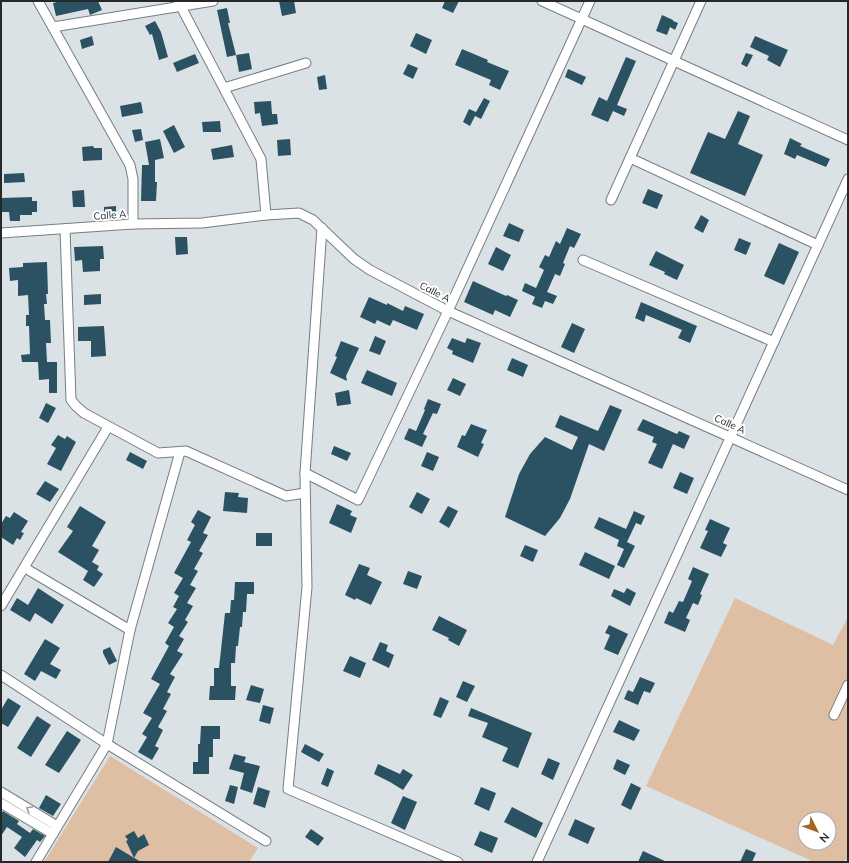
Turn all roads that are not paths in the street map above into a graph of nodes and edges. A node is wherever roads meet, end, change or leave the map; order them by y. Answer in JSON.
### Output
{"nodes":[{"id":1,"x":38,"y":1,"type":"edge"},
{"id":2,"x":213,"y":1,"type":"edge"},
{"id":3,"x":542,"y":1,"type":"edge"},
{"id":4,"x":590,"y":1,"type":"edge"},
{"id":5,"x":701,"y":1,"type":"edge"},
{"id":6,"x":180,"y":4,"type":"edge"},
{"id":7,"x":581,"y":19,"type":"junction"},
{"id":8,"x":53,"y":27,"type":"junction"},
{"id":9,"x":674,"y":61,"type":"junction"},
{"id":10,"x":306,"y":64,"type":"dead end"},
{"id":11,"x":224,"y":88,"type":"junction"},
{"id":12,"x":848,"y":140,"type":"edge"},
{"id":13,"x":630,"y":158,"type":"junction"},
{"id":14,"x":848,"y":179,"type":"edge"},
{"id":15,"x":611,"y":200,"type":"dead end"},
{"id":16,"x":266,"y":216,"type":"junction"},
{"id":17,"x":133,"y":224,"type":"junction"},
{"id":18,"x":322,"y":228,"type":"junction"},
{"id":19,"x":65,"y":229,"type":"junction"},
{"id":20,"x":1,"y":234,"type":"edge"},
{"id":21,"x":818,"y":246,"type":"junction"},
{"id":22,"x":583,"y":260,"type":"dead end"},
{"id":23,"x":448,"y":310,"type":"junction"},
{"id":24,"x":774,"y":342,"type":"junction"},
{"id":25,"x":108,"y":427,"type":"junction"},
{"id":26,"x":730,"y":436,"type":"junction"},
{"id":27,"x":180,"y":452,"type":"junction"},
{"id":28,"x":305,"y":473,"type":"junction"},
{"id":29,"x":848,"y":490,"type":"edge"},
{"id":30,"x":305,"y":493,"type":"junction"},
{"id":31,"x":25,"y":568,"type":"junction"},
{"id":32,"x":1,"y":606,"type":"edge"},
{"id":33,"x":130,"y":630,"type":"junction"},
{"id":34,"x":1,"y":675,"type":"edge"},
{"id":35,"x":848,"y":684,"type":"edge"},
{"id":36,"x":834,"y":715,"type":"dead end"},
{"id":37,"x":106,"y":744,"type":"junction"},
{"id":38,"x":1,"y":792,"type":"edge"},
{"id":39,"x":1,"y":803,"type":"edge"},
{"id":40,"x":55,"y":830,"type":"junction"},
{"id":41,"x":266,"y":841,"type":"dead end"},
{"id":42,"x":36,"y":862,"type":"edge"},
{"id":43,"x":458,"y":862,"type":"edge"},
{"id":44,"x":537,"y":862,"type":"edge"}],
"edges":[{"from":1,"to":8,"type":"street"},
{"from":2,"to":6,"type":"street"},
{"from":3,"to":7,"type":"street"},
{"from":4,"to":7,"type":"street"},
{"from":5,"to":9,"type":"street"},
{"from":6,"to":8,"type":"street"},
{"from":6,"to":11,"type":"street"},
{"from":7,"to":9,"type":"street"},
{"from":7,"to":23,"type":"street"},
{"from":8,"to":17,"type":"street"},
{"from":9,"to":12,"type":"street"},
{"from":9,"to":13,"type":"street"},
{"from":10,"to":11,"type":"street"},
{"from":11,"to":16,"type":"street"},
{"from":13,"to":15,"type":"street"},
{"from":13,"to":21,"type":"street"},
{"from":14,"to":21,"type":"street"},
{"from":16,"to":17,"type":"street","name":"Calle A"},
{"from":16,"to":18,"type":"street","name":"Calle A"},
{"from":17,"to":19,"type":"street","name":"Calle A"},
{"from":18,"to":23,"type":"street","name":"Calle A"},
{"from":18,"to":28,"type":"street"},
{"from":19,"to":20,"type":"street","name":"Calle A"},
{"from":19,"to":25,"type":"street"},
{"from":21,"to":24,"type":"street"},
{"from":22,"to":24,"type":"street"},
{"from":23,"to":26,"type":"street","name":"Calle A"},
{"from":23,"to":28,"type":"street"},
{"from":24,"to":26,"type":"street"},
{"from":25,"to":27,"type":"street"},
{"from":25,"to":31,"type":"street"},
{"from":26,"to":29,"type":"street","name":"Calle A"},
{"from":26,"to":44,"type":"street"},
{"from":27,"to":30,"type":"street"},
{"from":27,"to":33,"type":"street"},
{"from":28,"to":30,"type":"street"},
{"from":30,"to":43,"type":"street"},
{"from":31,"to":32,"type":"street"},
{"from":31,"to":33,"type":"street"},
{"from":33,"to":37,"type":"street"},
{"from":34,"to":37,"type":"street"},
{"from":35,"to":36,"type":"street"},
{"from":37,"to":40,"type":"street"},
{"from":37,"to":41,"type":"street"},
{"from":40,"to":38,"type":"street","one_way":true},
{"from":39,"to":40,"type":"street"},
{"from":40,"to":42,"type":"street"}]}
